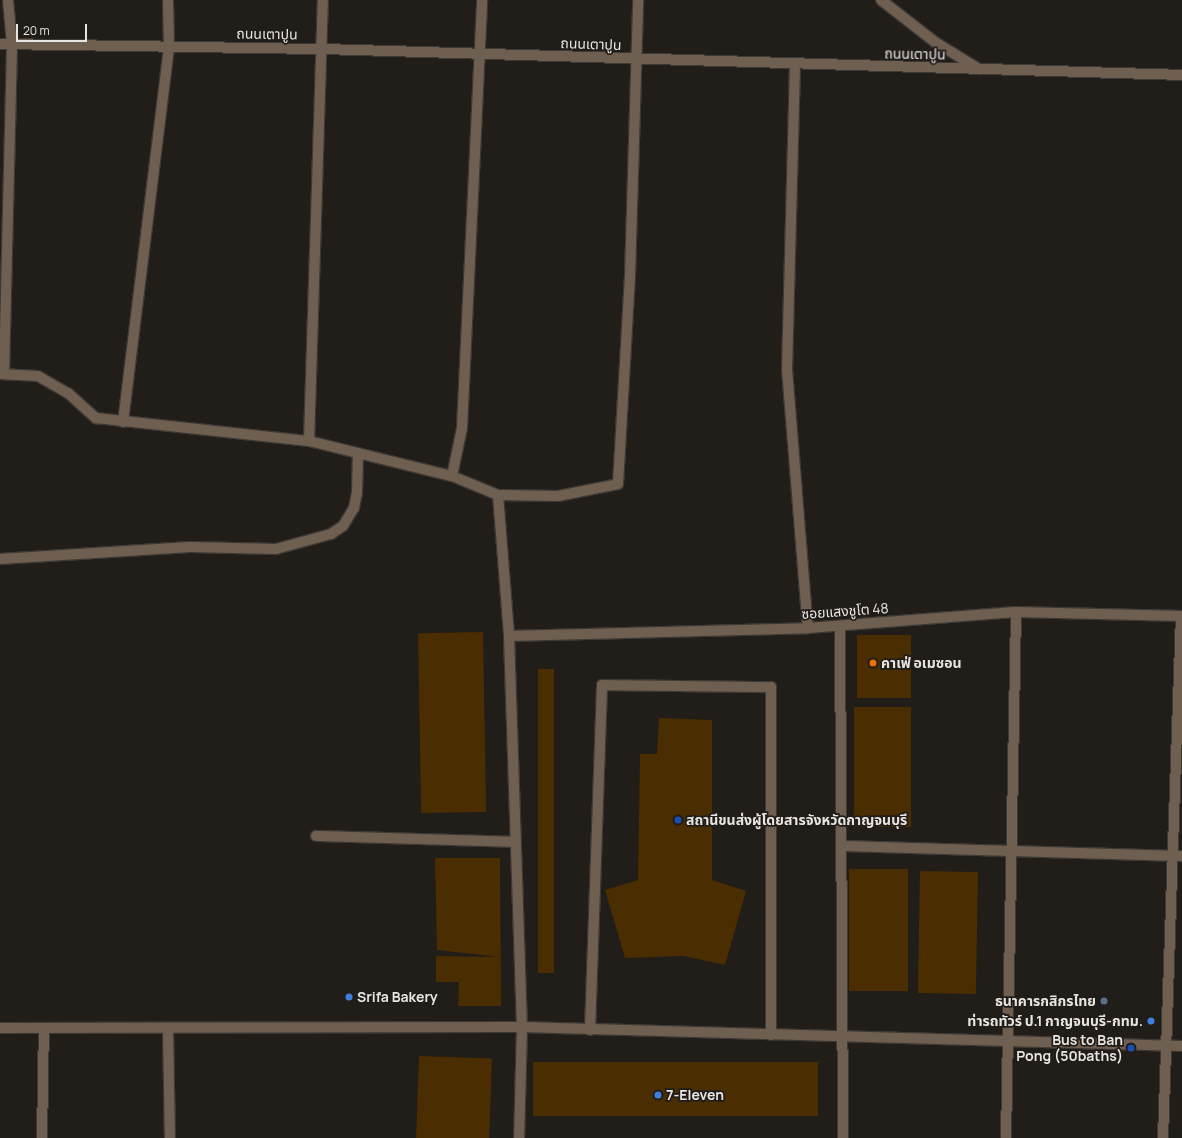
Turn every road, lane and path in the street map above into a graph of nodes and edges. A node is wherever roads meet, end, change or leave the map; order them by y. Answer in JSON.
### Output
{"nodes":[{"id":1,"x":8,"y":0,"type":"edge"},
{"id":2,"x":168,"y":0,"type":"edge"},
{"id":3,"x":324,"y":0,"type":"edge"},
{"id":4,"x":482,"y":0,"type":"edge"},
{"id":5,"x":638,"y":0,"type":"edge"},
{"id":6,"x":881,"y":0,"type":"edge"},
{"id":7,"x":0,"y":44,"type":"edge"},
{"id":8,"x":12,"y":44,"type":"junction"},
{"id":9,"x":168,"y":47,"type":"junction"},
{"id":10,"x":323,"y":49,"type":"junction"},
{"id":11,"x":482,"y":54,"type":"junction"},
{"id":12,"x":636,"y":60,"type":"junction"},
{"id":13,"x":795,"y":65,"type":"junction"},
{"id":14,"x":980,"y":70,"type":"junction"},
{"id":15,"x":1182,"y":75,"type":"edge"},
{"id":16,"x":2,"y":374,"type":"edge"},
{"id":17,"x":123,"y":422,"type":"junction"},
{"id":18,"x":309,"y":441,"type":"junction"},
{"id":19,"x":358,"y":453,"type":"junction"},
{"id":20,"x":452,"y":476,"type":"junction"},
{"id":21,"x":498,"y":495,"type":"junction"},
{"id":22,"x":0,"y":559,"type":"edge"},
{"id":23,"x":1016,"y":612,"type":"junction"},
{"id":24,"x":1181,"y":616,"type":"edge"},
{"id":25,"x":840,"y":627,"type":"junction"},
{"id":26,"x":808,"y":628,"type":"junction"},
{"id":27,"x":509,"y":636,"type":"junction"},
{"id":28,"x":316,"y":836,"type":"dead end"},
{"id":29,"x":514,"y":842,"type":"junction"},
{"id":30,"x":841,"y":846,"type":"junction"},
{"id":31,"x":1011,"y":850,"type":"junction"},
{"id":32,"x":1177,"y":855,"type":"edge"},
{"id":33,"x":522,"y":1027,"type":"junction"},
{"id":34,"x":0,"y":1028,"type":"edge"},
{"id":35,"x":44,"y":1028,"type":"junction"},
{"id":36,"x":168,"y":1028,"type":"junction"},
{"id":37,"x":590,"y":1030,"type":"junction"},
{"id":38,"x":771,"y":1035,"type":"junction"},
{"id":39,"x":841,"y":1038,"type":"junction"},
{"id":40,"x":1006,"y":1041,"type":"junction"},
{"id":41,"x":1165,"y":1045,"type":"junction"},
{"id":42,"x":1182,"y":1046,"type":"edge"},
{"id":43,"x":42,"y":1138,"type":"edge"},
{"id":44,"x":170,"y":1138,"type":"edge"},
{"id":45,"x":519,"y":1138,"type":"edge"},
{"id":46,"x":843,"y":1138,"type":"edge"},
{"id":47,"x":1006,"y":1138,"type":"edge"},
{"id":48,"x":1163,"y":1138,"type":"edge"}],
"edges":[{"from":1,"to":8,"type":"street"},
{"from":2,"to":9,"type":"street"},
{"from":3,"to":10,"type":"street"},
{"from":4,"to":11,"type":"street"},
{"from":5,"to":12,"type":"street"},
{"from":6,"to":14,"type":"street"},
{"from":7,"to":8,"type":"street","name":"ถนนเตาปูน"},
{"from":8,"to":9,"type":"street","name":"ถนนเตาปูน"},
{"from":8,"to":16,"type":"street"},
{"from":9,"to":10,"type":"street","name":"ถนนเตาปูน"},
{"from":9,"to":17,"type":"street"},
{"from":10,"to":11,"type":"street","name":"ถนนเตาปูน"},
{"from":10,"to":18,"type":"street"},
{"from":11,"to":12,"type":"street","name":"ถนนเตาปูน"},
{"from":11,"to":20,"type":"street"},
{"from":12,"to":13,"type":"street","name":"ถนนเตาปูน"},
{"from":12,"to":21,"type":"street"},
{"from":13,"to":14,"type":"street","name":"ถนนเตาปูน"},
{"from":13,"to":26,"type":"street"},
{"from":14,"to":15,"type":"street","name":"ถนนเตาปูน"},
{"from":16,"to":17,"type":"street"},
{"from":17,"to":18,"type":"street"},
{"from":18,"to":19,"type":"street"},
{"from":19,"to":20,"type":"street"},
{"from":19,"to":22,"type":"street"},
{"from":20,"to":21,"type":"street"},
{"from":21,"to":27,"type":"street"},
{"from":23,"to":24,"type":"street","name":"ซอยแสงชูโต 48"},
{"from":23,"to":25,"type":"street","name":"ซอยแสงชูโต 48"},
{"from":23,"to":31,"type":"street"},
{"from":24,"to":32,"type":"street"},
{"from":25,"to":26,"type":"street","name":"ซอยแสงชูโต 48"},
{"from":25,"to":30,"type":"street"},
{"from":26,"to":27,"type":"street","name":"ซอยแสงชูโต 48"},
{"from":27,"to":29,"type":"street"},
{"from":28,"to":29,"type":"street"},
{"from":29,"to":33,"type":"street"},
{"from":30,"to":31,"type":"street"},
{"from":30,"to":39,"type":"street"},
{"from":31,"to":32,"type":"street"},
{"from":31,"to":40,"type":"street"},
{"from":32,"to":41,"type":"street"},
{"from":33,"to":36,"type":"street"},
{"from":33,"to":37,"type":"street"},
{"from":33,"to":45,"type":"street"},
{"from":34,"to":35,"type":"street"},
{"from":35,"to":36,"type":"street"},
{"from":35,"to":43,"type":"street"},
{"from":36,"to":44,"type":"street"},
{"from":37,"to":38,"type":"street"},
{"from":37,"to":38,"type":"street"},
{"from":38,"to":39,"type":"street"},
{"from":39,"to":40,"type":"street"},
{"from":39,"to":46,"type":"street"},
{"from":40,"to":41,"type":"street"},
{"from":40,"to":47,"type":"street"},
{"from":41,"to":42,"type":"street"},
{"from":41,"to":48,"type":"street"}]}
